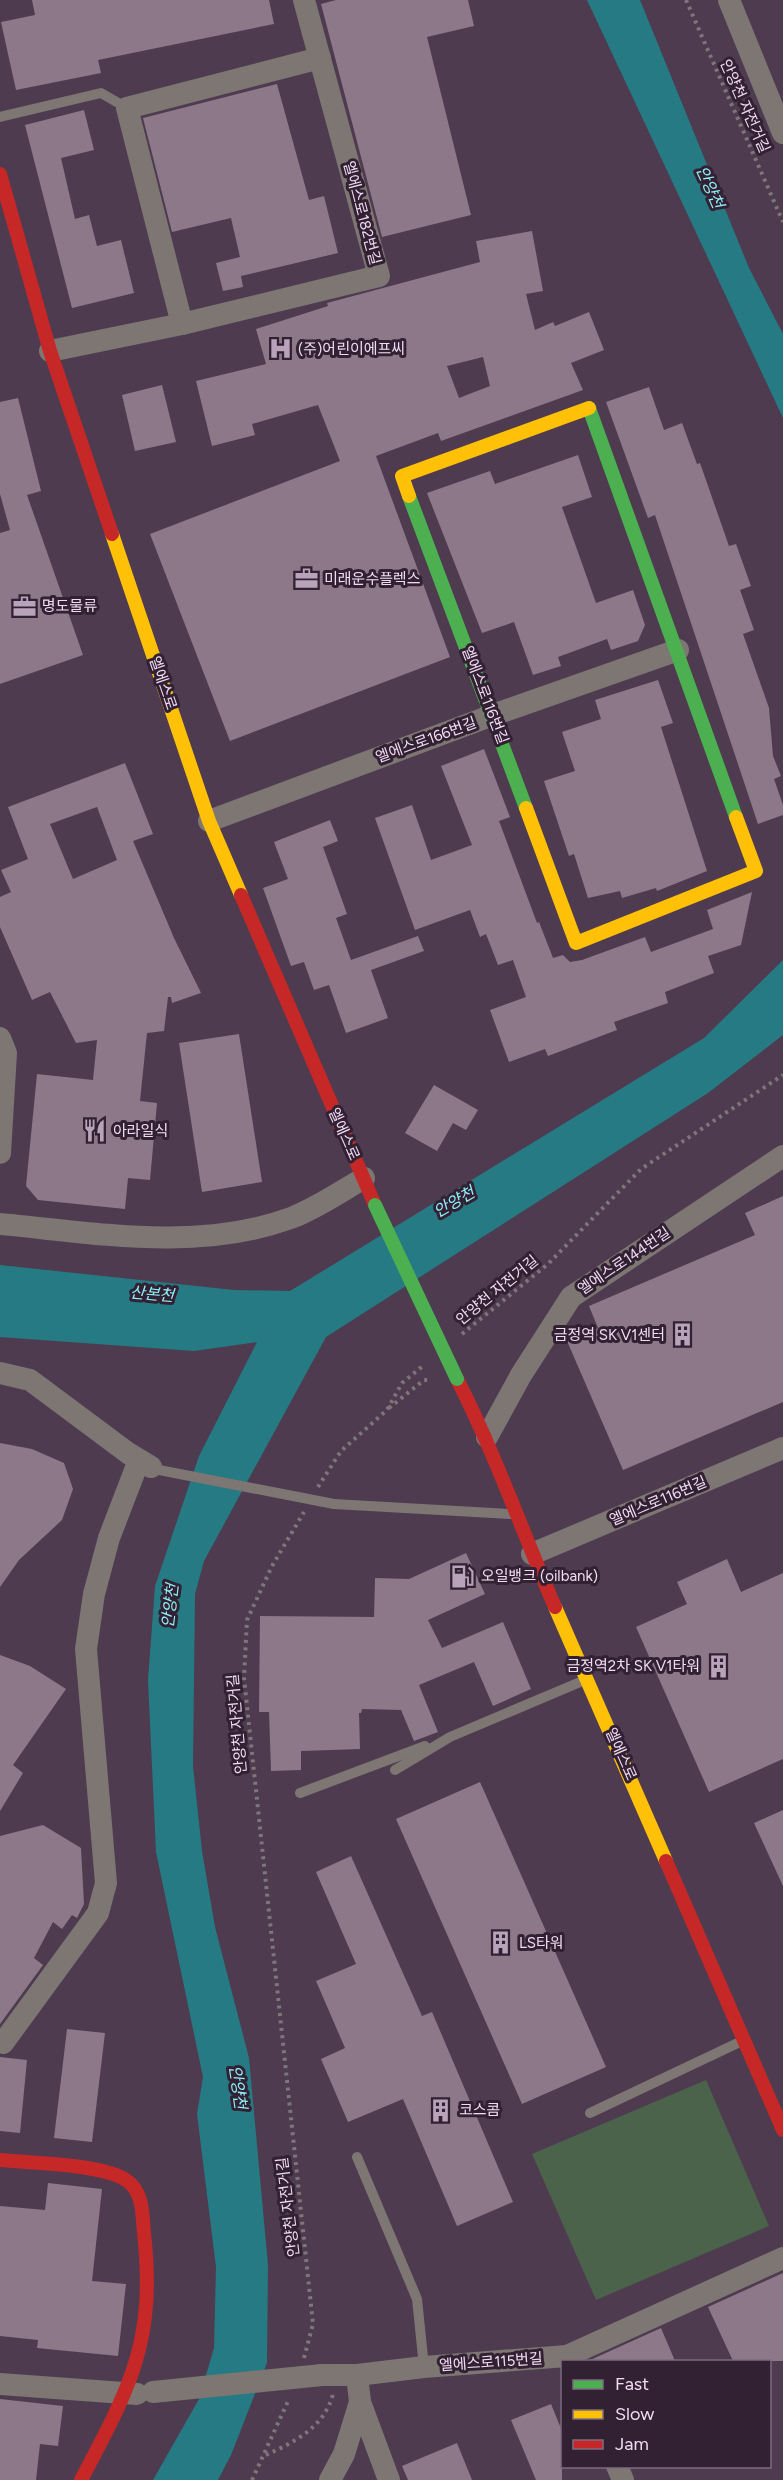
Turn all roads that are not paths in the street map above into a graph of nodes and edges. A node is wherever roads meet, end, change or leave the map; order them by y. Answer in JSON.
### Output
{"nodes":[{"id":1,"x":304,"y":0,"type":"edge"},
{"id":2,"x":729,"y":0,"type":"edge"},
{"id":3,"x":320,"y":58,"type":"junction"},
{"id":4,"x":127,"y":108,"type":"junction"},
{"id":5,"x":0,"y":117,"type":"edge"},
{"id":6,"x":783,"y":134,"type":"edge"},
{"id":7,"x":0,"y":174,"type":"edge"},
{"id":8,"x":0,"y":190,"type":"edge"},
{"id":9,"x":7,"y":207,"type":"junction"},
{"id":10,"x":183,"y":324,"type":"junction"},
{"id":11,"x":50,"y":351,"type":"junction"},
{"id":12,"x":678,"y":650,"type":"junction"},
{"id":13,"x":493,"y":715,"type":"junction"},
{"id":14,"x":209,"y":821,"type":"junction"},
{"id":15,"x":0,"y":1038,"type":"edge"},
{"id":16,"x":0,"y":1153,"type":"edge"},
{"id":17,"x":783,"y":1156,"type":"edge"},
{"id":18,"x":364,"y":1178,"type":"junction"},
{"id":19,"x":0,"y":1224,"type":"edge"},
{"id":20,"x":0,"y":1373,"type":"edge"},
{"id":21,"x":486,"y":1437,"type":"junction"},
{"id":22,"x":783,"y":1448,"type":"edge"},
{"id":23,"x":147,"y":1465,"type":"junction"},
{"id":24,"x":515,"y":1514,"type":"junction"},
{"id":25,"x":532,"y":1554,"type":"junction"},
{"id":26,"x":588,"y":1678,"type":"junction"},
{"id":27,"x":450,"y":1737,"type":"junction"},
{"id":28,"x":395,"y":1770,"type":"dead end"},
{"id":29,"x":300,"y":1793,"type":"dead end"},
{"id":30,"x":745,"y":2039,"type":"junction"},
{"id":31,"x":0,"y":2042,"type":"edge"},
{"id":32,"x":590,"y":2113,"type":"dead end"},
{"id":33,"x":783,"y":2130,"type":"edge"},
{"id":34,"x":357,"y":2157,"type":"dead end"},
{"id":35,"x":0,"y":2160,"type":"edge"},
{"id":36,"x":783,"y":2258,"type":"edge"},
{"id":37,"x":568,"y":2359,"type":"edge"},
{"id":38,"x":424,"y":2367,"type":"junction"},
{"id":39,"x":339,"y":2374,"type":"junction"},
{"id":40,"x":0,"y":2384,"type":"edge"},
{"id":41,"x":126,"y":2395,"type":"junction"},
{"id":42,"x":360,"y":2402,"type":"junction"},
{"id":43,"x":81,"y":2480,"type":"edge"},
{"id":44,"x":330,"y":2480,"type":"edge"},
{"id":45,"x":389,"y":2480,"type":"edge"}],
"edges":[{"from":1,"to":3,"type":"street","name":"엘에스로182번길"},
{"from":2,"to":6,"type":"street"},
{"from":3,"to":4,"type":"street"},
{"from":3,"to":10,"type":"street","name":"엘에스로182번길"},
{"from":4,"to":5,"type":"lane"},
{"from":4,"to":10,"type":"street"},
{"from":7,"to":9,"type":"street","name":"엘에스로"},
{"from":8,"to":9,"type":"street"},
{"from":9,"to":11,"type":"street","name":"엘에스로"},
{"from":10,"to":11,"type":"street","name":"엘에스로182번길"},
{"from":11,"to":14,"type":"street","name":"엘에스로"},
{"from":12,"to":13,"type":"street","name":"엘에스로166번길"},
{"from":12,"to":13,"type":"street","name":"엘에스로116번길"},
{"from":12,"to":13,"type":"street","name":"엘에스로116번길"},
{"from":13,"to":14,"type":"street","name":"엘에스로166번길"},
{"from":14,"to":18,"type":"street","name":"엘에스로"},
{"from":15,"to":16,"type":"street"},
{"from":17,"to":21,"type":"street","name":"엘에스로144번길"},
{"from":18,"to":19,"type":"street","name":"엘에스로"},
{"from":18,"to":21,"type":"street","name":"엘에스로","bridge":true},
{"from":20,"to":23,"type":"street"},
{"from":21,"to":24,"type":"street","name":"엘에스로"},
{"from":22,"to":25,"type":"street","name":"엘에스로116번길"},
{"from":23,"to":24,"type":"lane","bridge":true},
{"from":23,"to":31,"type":"street"},
{"from":24,"to":25,"type":"street","name":"엘에스로"},
{"from":25,"to":26,"type":"street","name":"엘에스로"},
{"from":26,"to":27,"type":"lane"},
{"from":26,"to":30,"type":"street","name":"엘에스로"},
{"from":27,"to":28,"type":"lane"},
{"from":27,"to":29,"type":"lane"},
{"from":30,"to":32,"type":"lane"},
{"from":30,"to":33,"type":"street","name":"엘에스로"},
{"from":34,"to":38,"type":"lane"},
{"from":35,"to":41,"type":"street"},
{"from":36,"to":37,"type":"street","name":"엘에스로115번길"},
{"from":37,"to":38,"type":"street","name":"엘에스로115번길"},
{"from":38,"to":39,"type":"street","name":"엘에스로115번길"},
{"from":39,"to":41,"type":"street","name":"엘에스로115번길","bridge":true},
{"from":39,"to":42,"type":"street"},
{"from":40,"to":41,"type":"street","name":"엘에스로115번길"},
{"from":41,"to":43,"type":"street"},
{"from":42,"to":44,"type":"street"},
{"from":42,"to":45,"type":"street"}]}
